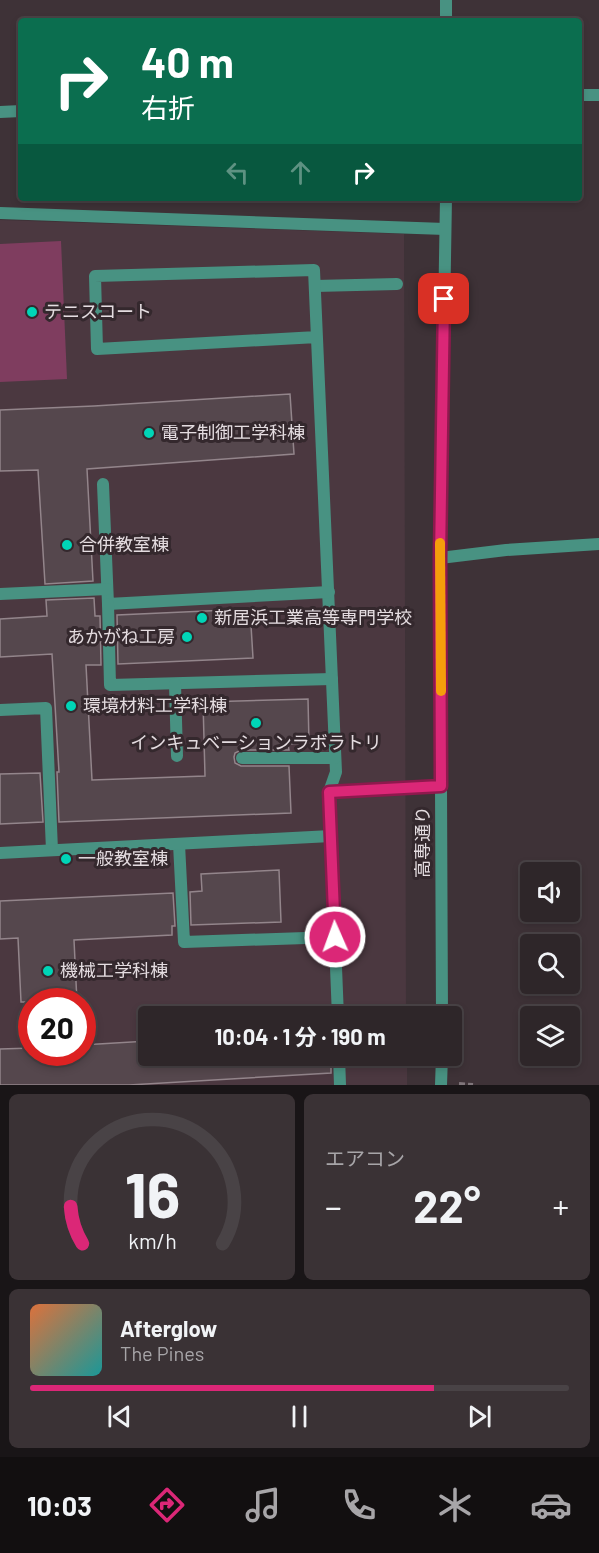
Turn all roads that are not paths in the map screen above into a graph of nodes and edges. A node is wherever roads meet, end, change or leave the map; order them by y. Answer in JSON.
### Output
{"nodes":[{"id":1,"x":446,"y":0,"type":"edge"},
{"id":2,"x":446,"y":18,"type":"edge"},
{"id":3,"x":582,"y":95,"type":"edge"},
{"id":4,"x":599,"y":95,"type":"edge"},
{"id":5,"x":18,"y":111,"type":"edge"},
{"id":6,"x":0,"y":112,"type":"edge"},
{"id":7,"x":446,"y":201,"type":"edge"},
{"id":8,"x":0,"y":213,"type":"edge"},
{"id":9,"x":445,"y":229,"type":"junction"},
{"id":10,"x":397,"y":284,"type":"dead end"},
{"id":11,"x":315,"y":286,"type":"junction"},
{"id":12,"x":317,"y":337,"type":"junction"},
{"id":13,"x":103,"y":484,"type":"dead end"},
{"id":14,"x":599,"y":544,"type":"edge"},
{"id":15,"x":440,"y":558,"type":"junction"},
{"id":16,"x":107,"y":590,"type":"junction"},
{"id":17,"x":329,"y":592,"type":"junction"},
{"id":18,"x":0,"y":594,"type":"edge"},
{"id":19,"x":108,"y":604,"type":"junction"},
{"id":20,"x":332,"y":679,"type":"junction"},
{"id":21,"x":175,"y":684,"type":"junction"},
{"id":22,"x":0,"y":710,"type":"edge"},
{"id":23,"x":177,"y":756,"type":"dead end"},
{"id":24,"x":242,"y":758,"type":"dead end"},
{"id":25,"x":335,"y":758,"type":"junction"},
{"id":26,"x":441,"y":786,"type":"junction"},
{"id":27,"x":329,"y":792,"type":"junction"},
{"id":28,"x":331,"y":836,"type":"junction"},
{"id":29,"x":179,"y":844,"type":"junction"},
{"id":30,"x":52,"y":850,"type":"junction"},
{"id":31,"x":0,"y":853,"type":"edge"},
{"id":32,"x":335,"y":937,"type":"junction"},
{"id":33,"x":338,"y":1006,"type":"edge"},
{"id":34,"x":442,"y":1006,"type":"edge"},
{"id":35,"x":339,"y":1066,"type":"edge"},
{"id":36,"x":442,"y":1066,"type":"edge"},
{"id":37,"x":340,"y":1085,"type":"edge"},
{"id":38,"x":441,"y":1085,"type":"edge"}],
"edges":[{"from":1,"to":2,"type":"street"},
{"from":3,"to":4,"type":"street"},
{"from":5,"to":6,"type":"street"},
{"from":7,"to":9,"type":"street","name":"高専通り"},
{"from":8,"to":9,"type":"street"},
{"from":9,"to":15,"type":"street","name":"高専通り"},
{"from":10,"to":11,"type":"street"},
{"from":11,"to":12,"type":"street"},
{"from":11,"to":12,"type":"street"},
{"from":12,"to":17,"type":"street"},
{"from":13,"to":16,"type":"street"},
{"from":14,"to":15,"type":"street"},
{"from":15,"to":26,"type":"street","name":"高専通り"},
{"from":16,"to":18,"type":"street"},
{"from":16,"to":19,"type":"street"},
{"from":17,"to":19,"type":"street"},
{"from":17,"to":20,"type":"street"},
{"from":19,"to":21,"type":"street"},
{"from":20,"to":21,"type":"street"},
{"from":20,"to":25,"type":"street"},
{"from":21,"to":23,"type":"street"},
{"from":22,"to":30,"type":"street"},
{"from":24,"to":25,"type":"street"},
{"from":25,"to":27,"type":"street"},
{"from":26,"to":27,"type":"street"},
{"from":26,"to":34,"type":"street","name":"高専通り"},
{"from":27,"to":28,"type":"street"},
{"from":28,"to":29,"type":"street"},
{"from":28,"to":32,"type":"street"},
{"from":29,"to":30,"type":"street"},
{"from":29,"to":32,"type":"street"},
{"from":30,"to":31,"type":"street"},
{"from":32,"to":33,"type":"street"},
{"from":35,"to":37,"type":"street"},
{"from":36,"to":38,"type":"street"}]}
